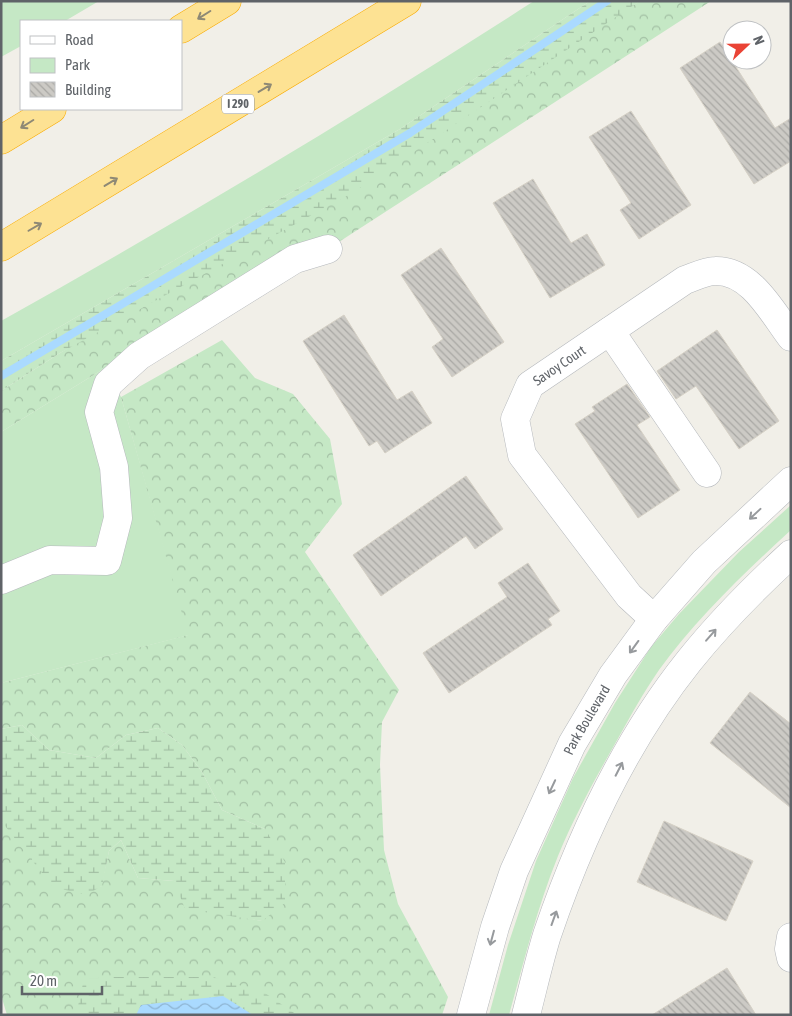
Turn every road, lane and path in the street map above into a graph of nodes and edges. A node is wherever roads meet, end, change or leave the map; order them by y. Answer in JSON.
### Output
{"nodes":[{"id":1,"x":227,"y":1,"type":"edge"},
{"id":2,"x":407,"y":1,"type":"edge"},
{"id":3,"x":182,"y":28,"type":"edge"},
{"id":4,"x":50,"y":110,"type":"edge"},
{"id":5,"x":1,"y":140,"type":"edge"},
{"id":6,"x":1,"y":248,"type":"edge"},
{"id":7,"x":328,"y":249,"type":"dead end"},
{"id":8,"x":610,"y":331,"type":"junction"},
{"id":9,"x":791,"y":337,"type":"edge"},
{"id":10,"x":707,"y":472,"type":"dead end"},
{"id":11,"x":791,"y":482,"type":"edge"},
{"id":12,"x":791,"y":554,"type":"edge"},
{"id":13,"x":1,"y":580,"type":"edge"},
{"id":14,"x":654,"y":619,"type":"junction"},
{"id":15,"x":791,"y":937,"type":"edge"},
{"id":16,"x":791,"y":958,"type":"edge"},
{"id":17,"x":471,"y":1015,"type":"edge"},
{"id":18,"x":526,"y":1015,"type":"edge"}],
"edges":[{"from":1,"to":3,"type":"highway","one_way":true},
{"from":6,"to":2,"type":"highway","number":"I 290","one_way":true},
{"from":4,"to":5,"type":"highway","one_way":true},
{"from":7,"to":13,"type":"street"},
{"from":8,"to":9,"type":"street","name":"Savoy Court"},
{"from":8,"to":10,"type":"street"},
{"from":8,"to":14,"type":"street","name":"Savoy Court"},
{"from":11,"to":14,"type":"street","name":"Park Boulevard","one_way":true},
{"from":18,"to":12,"type":"street","one_way":true},
{"from":14,"to":17,"type":"street","name":"Park Boulevard","one_way":true},
{"from":15,"to":16,"type":"street"}]}
